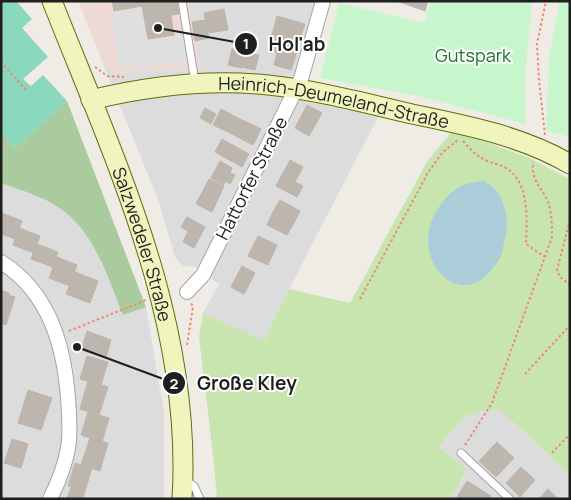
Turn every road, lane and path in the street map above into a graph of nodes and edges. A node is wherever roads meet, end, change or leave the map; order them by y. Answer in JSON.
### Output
{"nodes":[{"id":1,"x":52,"y":1,"type":"edge"},
{"id":2,"x":182,"y":1,"type":"edge"},
{"id":3,"x":324,"y":1,"type":"edge"},
{"id":4,"x":546,"y":1,"type":"edge"},
{"id":5,"x":1,"y":62,"type":"edge"},
{"id":6,"x":196,"y":83,"type":"junction"},
{"id":7,"x":296,"y":89,"type":"junction"},
{"id":8,"x":26,"y":90,"type":"dead end"},
{"id":9,"x":92,"y":100,"type":"junction"},
{"id":10,"x":545,"y":135,"type":"dead end"},
{"id":11,"x":534,"y":159,"type":"dead end"},
{"id":12,"x":570,"y":164,"type":"edge"},
{"id":13,"x":570,"y":220,"type":"edge"},
{"id":14,"x":545,"y":257,"type":"junction"},
{"id":15,"x":1,"y":262,"type":"edge"},
{"id":16,"x":570,"y":285,"type":"edge"},
{"id":17,"x":187,"y":292,"type":"dead end"},
{"id":18,"x":161,"y":294,"type":"junction"},
{"id":19,"x":360,"y":299,"type":"dead end"},
{"id":20,"x":570,"y":325,"type":"edge"},
{"id":21,"x":57,"y":336,"type":"junction"},
{"id":22,"x":525,"y":374,"type":"dead end"},
{"id":23,"x":570,"y":434,"type":"edge"},
{"id":24,"x":461,"y":453,"type":"joint"},
{"id":25,"x":552,"y":453,"type":"dead end"},
{"id":26,"x":183,"y":479,"type":"junction"},
{"id":27,"x":50,"y":499,"type":"edge"},
{"id":28,"x":182,"y":499,"type":"edge"},
{"id":29,"x":200,"y":499,"type":"edge"},
{"id":30,"x":510,"y":499,"type":"edge"}],
"edges":[{"from":1,"to":9,"type":"street","name":"Salzwedeler Straße"},
{"from":2,"to":6,"type":"lane"},
{"from":3,"to":7,"type":"street","name":"Hattorfer Straße"},
{"from":4,"to":10,"type":"path"},
{"from":5,"to":8,"type":"path"},
{"from":6,"to":7,"type":"street","name":"Heinrich-Deumeland-Straße"},
{"from":6,"to":9,"type":"street","name":"Heinrich-Deumeland-Straße"},
{"from":7,"to":12,"type":"street","name":"Heinrich-Deumeland-Straße"},
{"from":7,"to":17,"type":"street","name":"Hattorfer Straße"},
{"from":9,"to":18,"type":"street","name":"Salzwedeler Straße"},
{"from":11,"to":14,"type":"path"},
{"from":13,"to":16,"type":"path"},
{"from":14,"to":19,"type":"path"},
{"from":14,"to":24,"type":"path"},
{"from":15,"to":21,"type":"street"},
{"from":18,"to":21,"type":"path"},
{"from":18,"to":26,"type":"street","name":"Salzwedeler Straße"},
{"from":20,"to":22,"type":"path"},
{"from":21,"to":27,"type":"street"},
{"from":23,"to":25,"type":"path"},
{"from":24,"to":30,"type":"lane"},
{"from":26,"to":28,"type":"street","name":"Salzwedeler Straße"},
{"from":26,"to":29,"type":"lane"}]}
